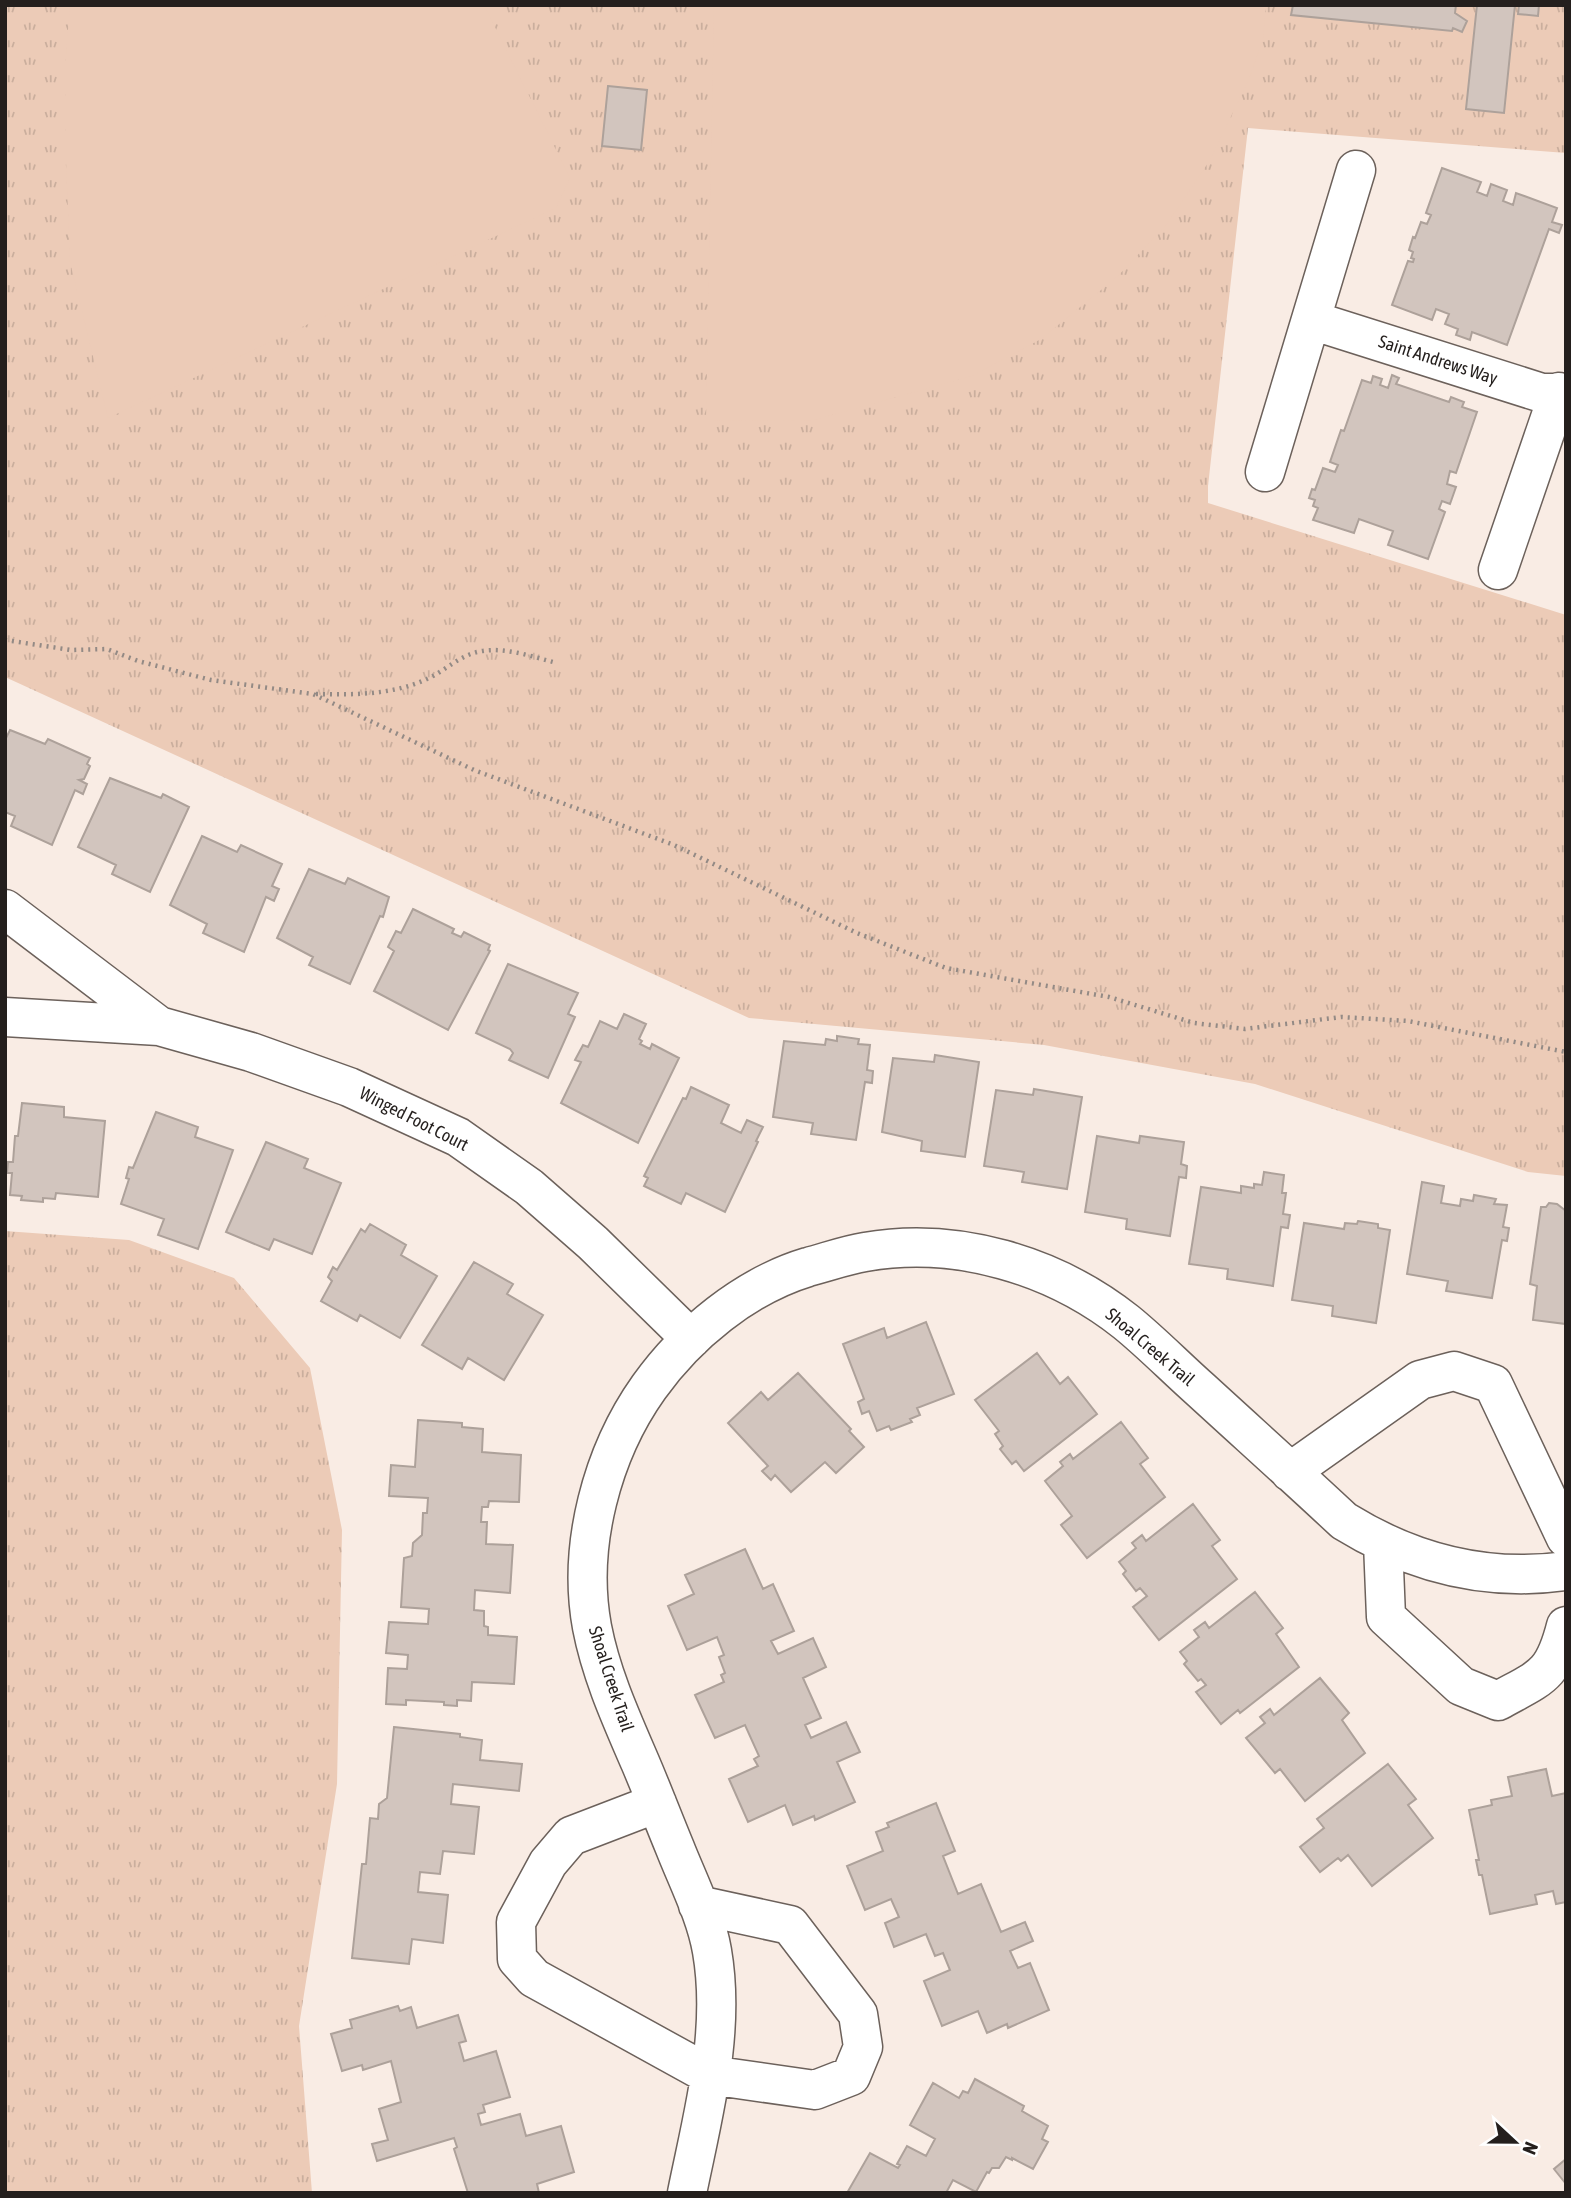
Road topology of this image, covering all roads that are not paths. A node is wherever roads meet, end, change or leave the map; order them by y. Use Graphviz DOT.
graph roads {
  1 [pos="1356,170"];
  2 [pos="1311,320"];
  3 [pos="1562,392"];
  4 [pos="1265,472"];
  5 [pos="1498,570"];
  6 [pos="5,909"];
  7 [pos="5,1017"];
  8 [pos="159,1026"];
  9 [pos="691,1339"];
  10 [pos="1290,1472"];
  11 [pos="1566,1538"];
  12 [pos="1383,1543"];
  13 [pos="1566,1572"];
  14 [pos="1566,1626"];
  15 [pos="657,1803"];
  16 [pos="698,1906"];
  17 [pos="710,2076"];
  18 [pos="687,2193"];
  1 -- 2 [label="street"];
  2 -- 3 [label="street, Saint Andrews Way"];
  2 -- 4 [label="street"];
  3 -- 5 [label="street"];
  6 -- 8 [label="street, Winged Foot Court"];
  7 -- 8 [label="street, Winged Foot Court"];
  8 -- 9 [label="street, Winged Foot Court"];
  9 -- 10 [label="street, Shoal Creek Trail"];
  9 -- 15 [label="street, Shoal Creek Trail"];
  10 -- 11 [label="street"];
  10 -- 12 [label="street, Shoal Creek Trail"];
  12 -- 13 [label="street, Shoal Creek Trail"];
  12 -- 14 [label="street"];
  15 -- 16 [label="street, Shoal Creek Trail"];
  15 -- 17 [label="street"];
  16 -- 17 [label="street, Shoal Creek Trail"];
  16 -- 17 [label="street"];
  17 -- 18 [label="street, Shoal Creek Trail"];
}
